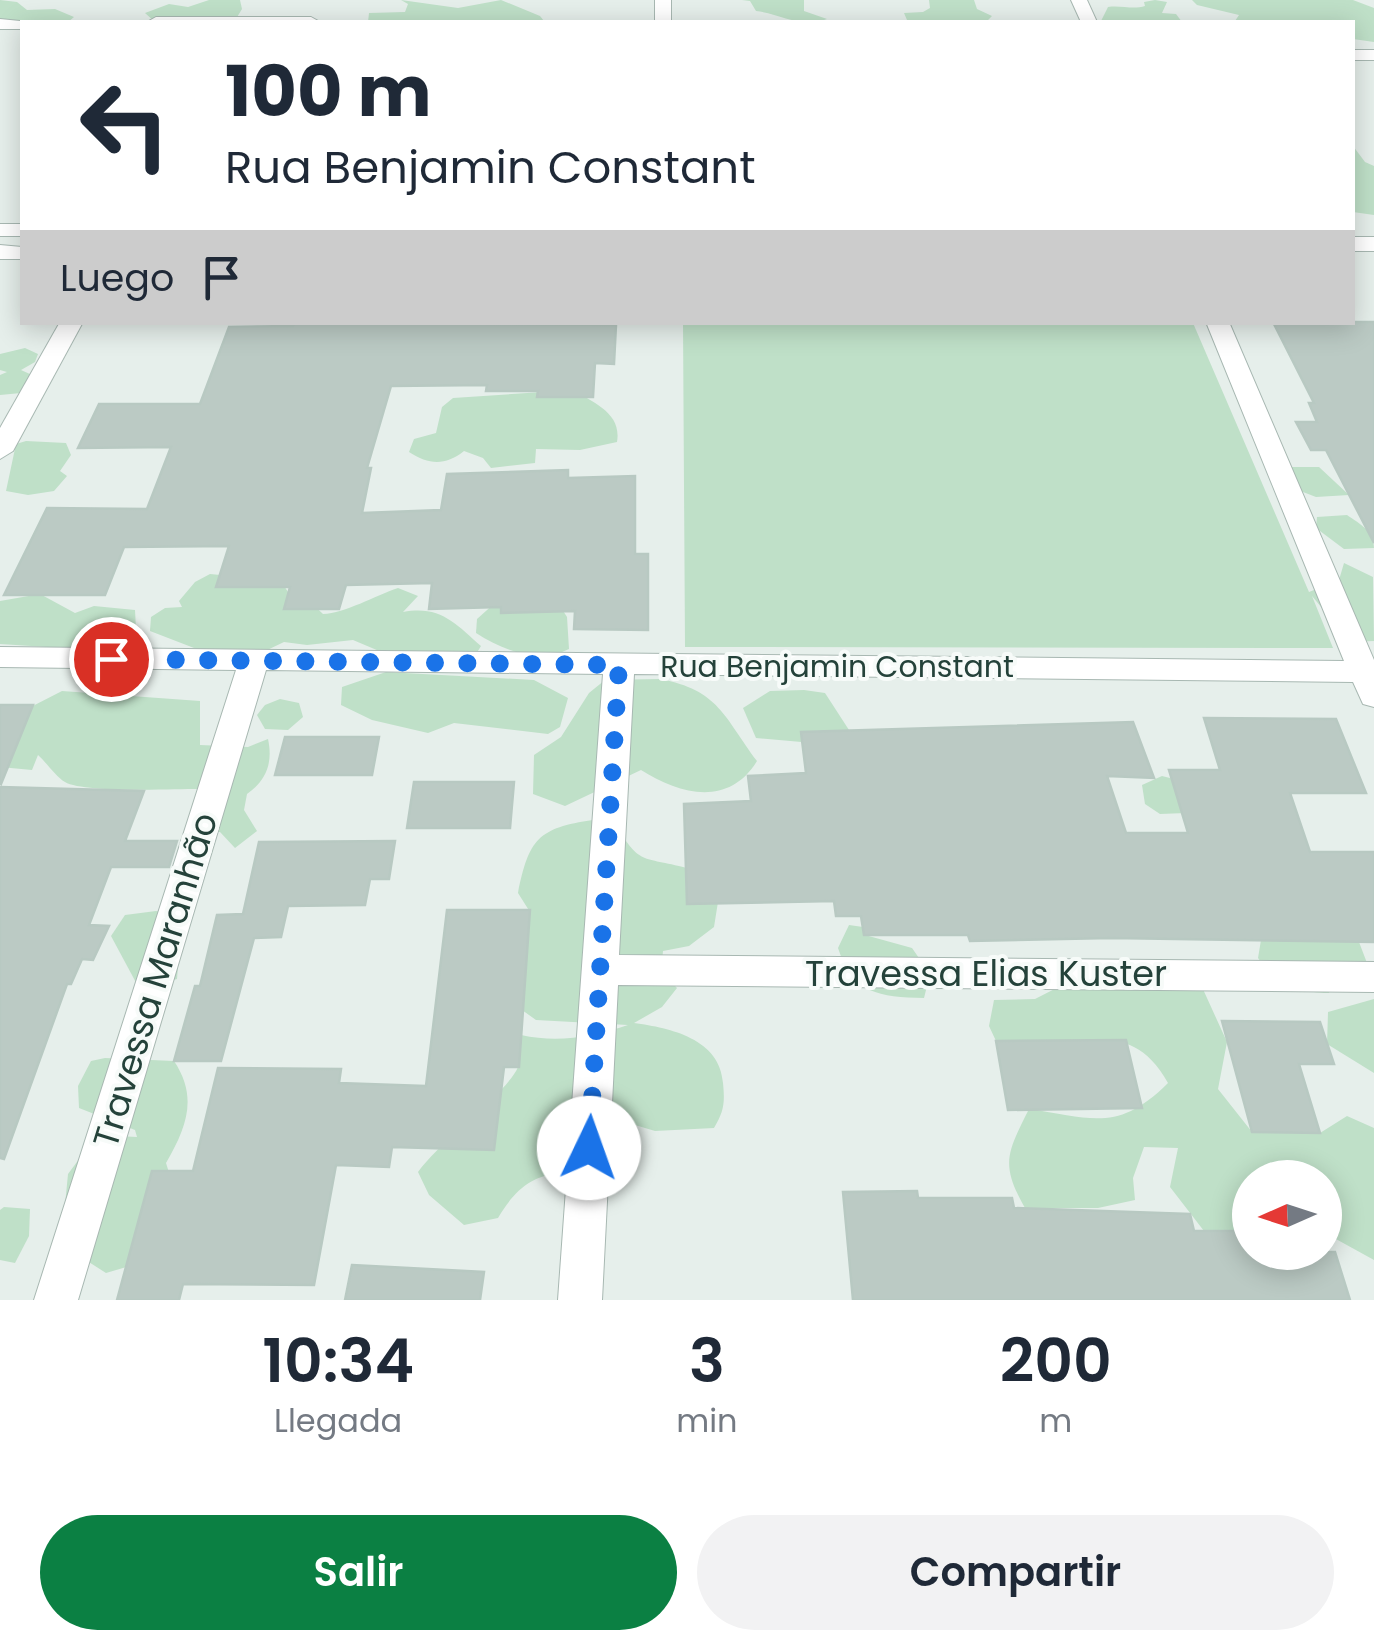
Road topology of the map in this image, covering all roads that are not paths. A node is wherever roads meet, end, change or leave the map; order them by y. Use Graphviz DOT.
graph roads {
  1 [pos="70,325"];
  2 [pos="1218,325"];
  3 [pos="0,450"];
  4 [pos="0,657"];
  5 [pos="254,660"];
  6 [pos="619,665"];
  7 [pos="1370,680"];
  8 [pos="598,970"];
  9 [pos="1374,977"];
  10 [pos="56,1300"];
  11 [pos="580,1300"];
  1 -- 3 [label="street"];
  2 -- 7 [label="street"];
  4 -- 5 [label="street, Rua Benjamin Constant"];
  5 -- 6 [label="street, Rua Benjamin Constant"];
  5 -- 10 [label="street, Travessa Maranhão"];
  6 -- 7 [label="street, Rua Benjamin Constant"];
  6 -- 8 [label="street"];
  8 -- 9 [label="street, Travessa Elias Kuster"];
  8 -- 11 [label="street"];
}
